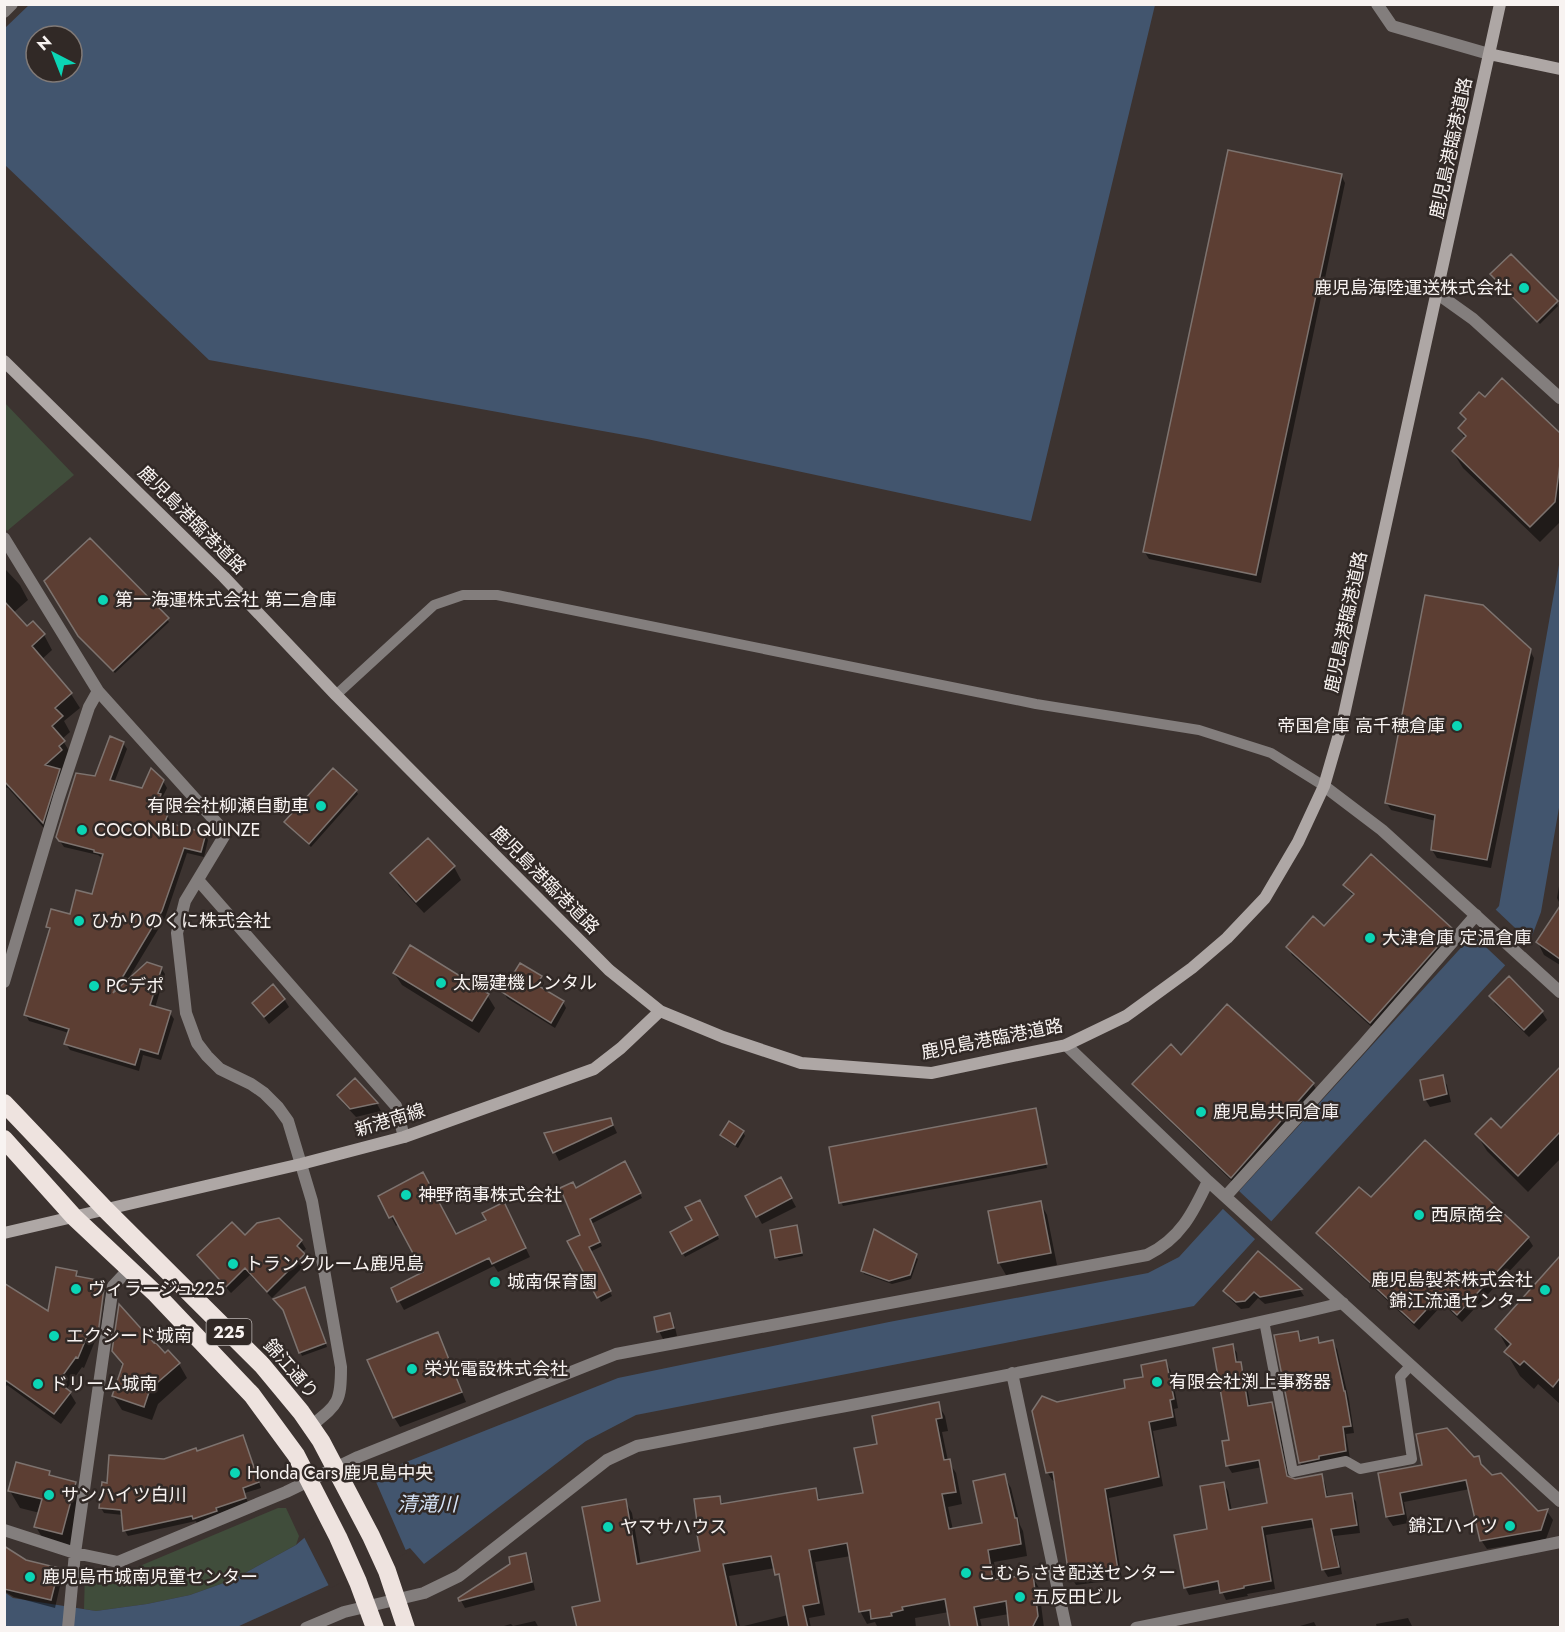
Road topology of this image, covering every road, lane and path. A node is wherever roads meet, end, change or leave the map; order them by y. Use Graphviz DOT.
graph roads {
  1 [pos="12,4"];
  2 [pos="1377,4"];
  3 [pos="1500,4"];
  4 [pos="4,12"];
  5 [pos="1489,54"];
  6 [pos="1560,69"];
  7 [pos="1438,294"];
  8 [pos="4,361"];
  9 [pos="1560,398"];
  10 [pos="4,538"];
  11 [pos="99,691"];
  12 [pos="336,695"];
  13 [pos="1324,786"];
  14 [pos="198,880"];
  15 [pos="1476,915"];
  16 [pos="4,982"];
  17 [pos="1560,992"];
  18 [pos="660,1011"];
  19 [pos="1065,1045"];
  20 [pos="4,1103"];
  21 [pos="404,1137"];
  22 [pos="4,1139"];
  23 [pos="302,1164"];
  24 [pos="1208,1181"];
  25 [pos="1226,1196"];
  26 [pos="106,1210"];
  27 [pos="74,1217"];
  28 [pos="4,1233"];
  29 [pos="129,1269"];
  30 [pos="1343,1303"];
  31 [pos="1264,1321"];
  32 [pos="1411,1365"];
  33 [pos="1012,1373"];
  34 [pos="311,1426"];
  35 [pos="338,1473"];
  36 [pos="311,1486"];
  37 [pos="1560,1501"];
  38 [pos="4,1530"];
  39 [pos="1560,1542"];
  40 [pos="75,1553"];
  41 [pos="396,1600"];
  42 [pos="368,1606"];
  43 [pos="68,1628"];
  44 [pos="306,1628"];
  45 [pos="375,1628"];
  46 [pos="406,1628"];
  47 [pos="1066,1628"];
  48 [pos="1136,1628"];
  1 -- 4 [label="street"];
  2 -- 5 [label="street"];
  3 -- 5 [label="street, 鹿児島港臨港道路"];
  5 -- 6 [label="street"];
  5 -- 7 [label="street, 鹿児島港臨港道路"];
  7 -- 9 [label="street"];
  7 -- 13 [label="street, 鹿児島港臨港道路"];
  8 -- 12 [label="street, 鹿児島港臨港道路"];
  10 -- 11 [label="street"];
  11 -- 14 [label="street"];
  11 -- 16 [label="street"];
  12 -- 13 [label="lane"];
  12 -- 18 [label="street, 鹿児島港臨港道路"];
  13 -- 15 [label="street"];
  13 -- 19 [label="street, 鹿児島港臨港道路"];
  14 -- 21 [label="street"];
  14 -- 23 [label="street"];
  15 -- 17 [label="street"];
  15 -- 25 [label="street"];
  18 -- 19 [label="street, 鹿児島港臨港道路"];
  18 -- 21 [label="street, 新港南線"];
  19 -- 24 [label="street"];
  20 -- 26 [label="highway, 錦江通り / 225"];
  21 -- 23 [label="street, 新港南線"];
  22 -- 27 [label="highway, 225"];
  23 -- 26 [label="street, 新港南線"];
  23 -- 34 [label="street"];
  24 -- 25 [label="street"];
  24 -- 35 [label="street"];
  25 -- 30 [label="street"];
  26 -- 27 [label="street, 新港南線"];
  26 -- 34 [label="highway, 錦江通り / 225"];
  27 -- 28 [label="street, 新港南線"];
  27 -- 29 [label="highway, 225"];
  29 -- 36 [label="highway, 225"];
  29 -- 40 [label="street"];
  30 -- 31 [label="street"];
  30 -- 32 [label="street"];
  31 -- 32 [label="lane"];
  31 -- 33 [label="street"];
  32 -- 37 [label="street"];
  33 -- 41 [label="street"];
  33 -- 47 [label="street"];
  34 -- 35 [label="highway, 錦江通り / 225"];
  35 -- 36 [label="street"];
  35 -- 41 [label="highway, 錦江通り / 225"];
  36 -- 40 [label="street"];
  36 -- 42 [label="highway, 225"];
  38 -- 40 [label="street"];
  39 -- 48 [label="street"];
  40 -- 43 [label="street"];
  41 -- 42 [label="street"];
  41 -- 46 [label="highway, 錦江通り / 225"];
  42 -- 44 [label="street"];
  42 -- 45 [label="highway, 225"];
}
